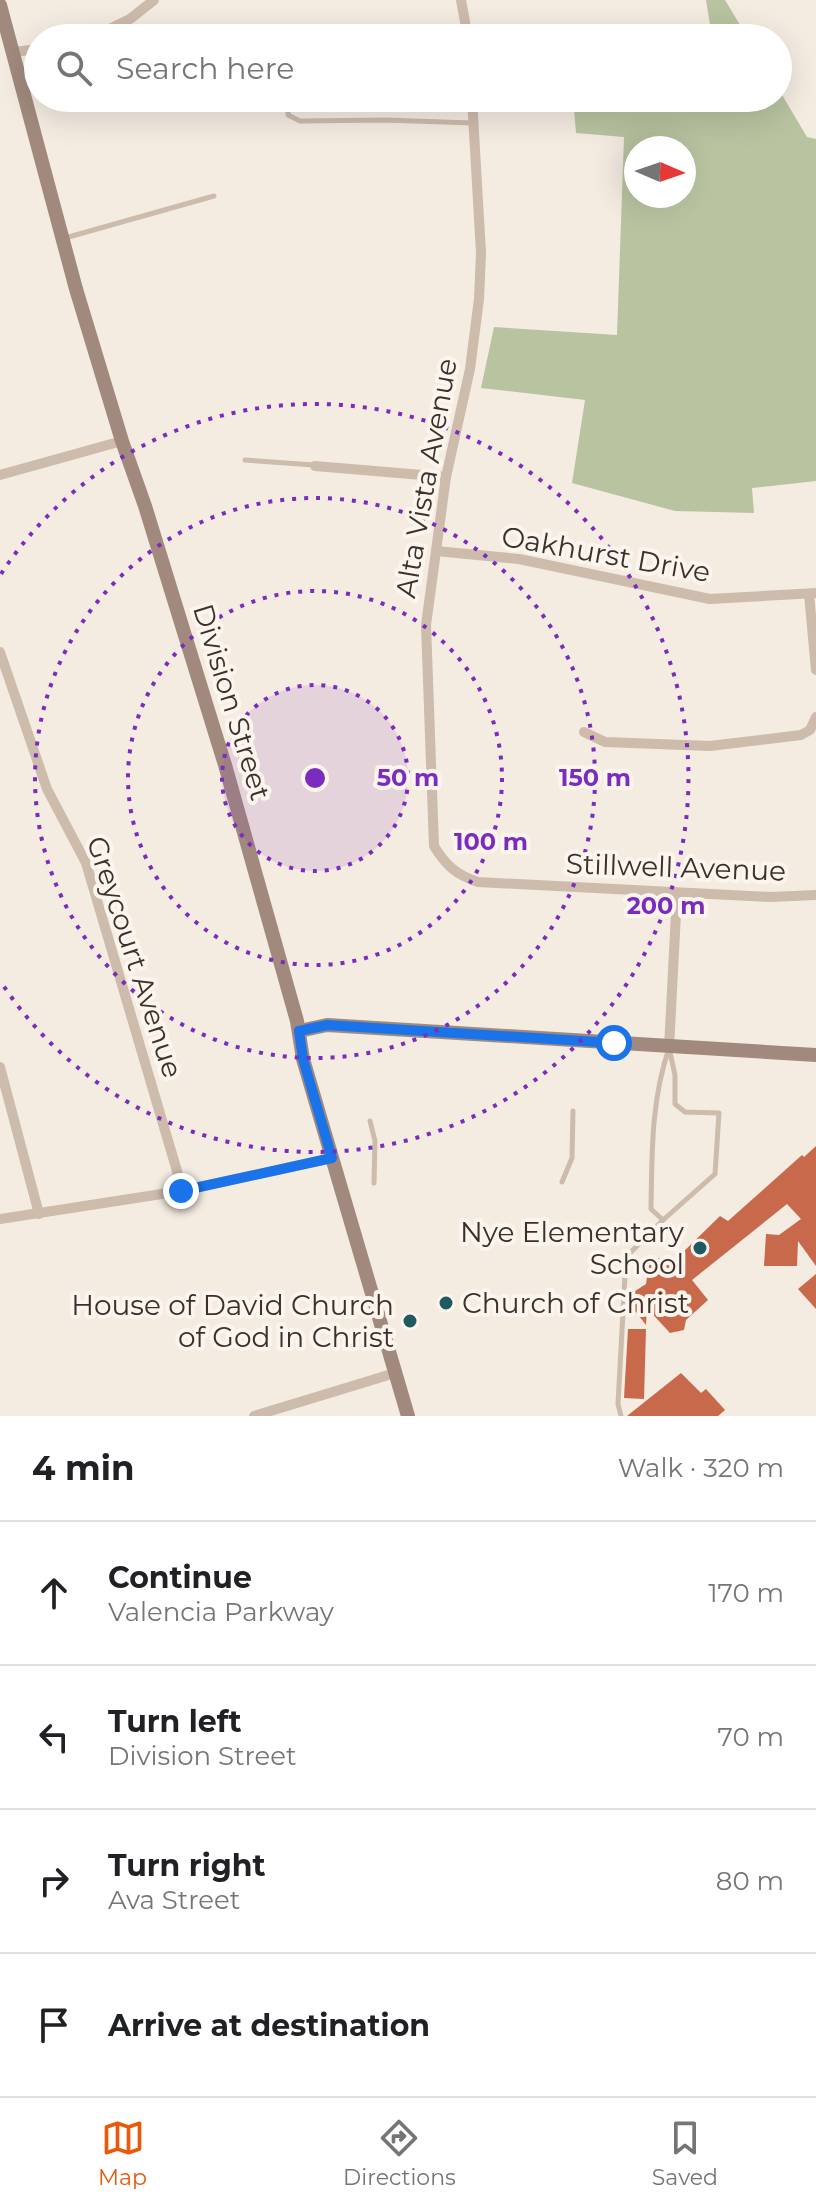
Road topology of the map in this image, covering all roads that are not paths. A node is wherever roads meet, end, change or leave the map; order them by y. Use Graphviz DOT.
graph roads {
  1 [pos="154,0"];
  2 [pos="461,0"];
  3 [pos="0,5"];
  4 [pos="120,24"];
  5 [pos="465,24"];
  6 [pos="24,51"];
  7 [pos="14,52"];
  8 [pos="24,90"];
  9 [pos="30,112"];
  10 [pos="288,112"];
  11 [pos="473,112"];
  12 [pos="473,123"];
  13 [pos="214,196"];
  14 [pos="63,239"];
  15 [pos="122,441"];
  16 [pos="245,460"];
  17 [pos="315,466"];
  18 [pos="0,475"];
  19 [pos="446,477"];
  20 [pos="436,551"];
  21 [pos="812,594"];
  22 [pos="0,652"];
  23 [pos="816,670"];
  24 [pos="816,717"];
  25 [pos="584,732"];
  26 [pos="444,864"];
  27 [pos="677,894"];
  28 [pos="816,895"];
  29 [pos="299,1031"];
  30 [pos="669,1048"];
  31 [pos="816,1055"];
  32 [pos="0,1067"];
  33 [pos="573,1111"];
  34 [pos="370,1121"];
  35 [pos="332,1158"];
  36 [pos="562,1182"];
  37 [pos="374,1183"];
  38 [pos="181,1191"];
  39 [pos="39,1214"];
  40 [pos="0,1219"];
  41 [pos="663,1220"];
  42 [pos="395,1373"];
  43 [pos="273,1413"];
  44 [pos="254,1416"];
  45 [pos="408,1416"];
  46 [pos="621,1416"];
  1 -- 4 [label="street"];
  2 -- 5 [label="street"];
  3 -- 7 [label="main road, Division Street"];
  6 -- 7 [label="street"];
  7 -- 8 [label="main road, Division Street"];
  9 -- 14 [label="main road, Division Street"];
  10 -- 12 [label="lane"];
  11 -- 12 [label="street, Alta Vista Avenue"];
  12 -- 19 [label="street, Alta Vista Avenue"];
  13 -- 14 [label="lane"];
  14 -- 15 [label="main road, Division Street"];
  15 -- 18 [label="street"];
  15 -- 29 [label="main road, Division Street"];
  16 -- 17 [label="lane"];
  17 -- 19 [label="street"];
  19 -- 20 [label="street, Alta Vista Avenue"];
  20 -- 21 [label="street, Oakhurst Drive"];
  20 -- 26 [label="street, Alta Vista Avenue"];
  21 -- 23 [label="street"];
  22 -- 38 [label="street, Greycourt Avenue"];
  24 -- 25 [label="street"];
  26 -- 27 [label="street, Stillwell Avenue"];
  27 -- 28 [label="street, Stillwell Avenue"];
  27 -- 30 [label="street"];
  29 -- 30 [label="main road"];
  29 -- 35 [label="main road, Division Street"];
  30 -- 31 [label="main road"];
  30 -- 41 [label="lane"];
  30 -- 41 [label="lane"];
  32 -- 39 [label="street"];
  33 -- 36 [label="lane"];
  34 -- 37 [label="lane"];
  35 -- 38 [label="street"];
  35 -- 42 [label="main road, Division Street"];
  38 -- 39 [label="street"];
  39 -- 40 [label="street"];
  41 -- 46 [label="lane"];
  42 -- 43 [label="street"];
  42 -- 45 [label="main road, Division Street"];
  43 -- 44 [label="street"];
}
